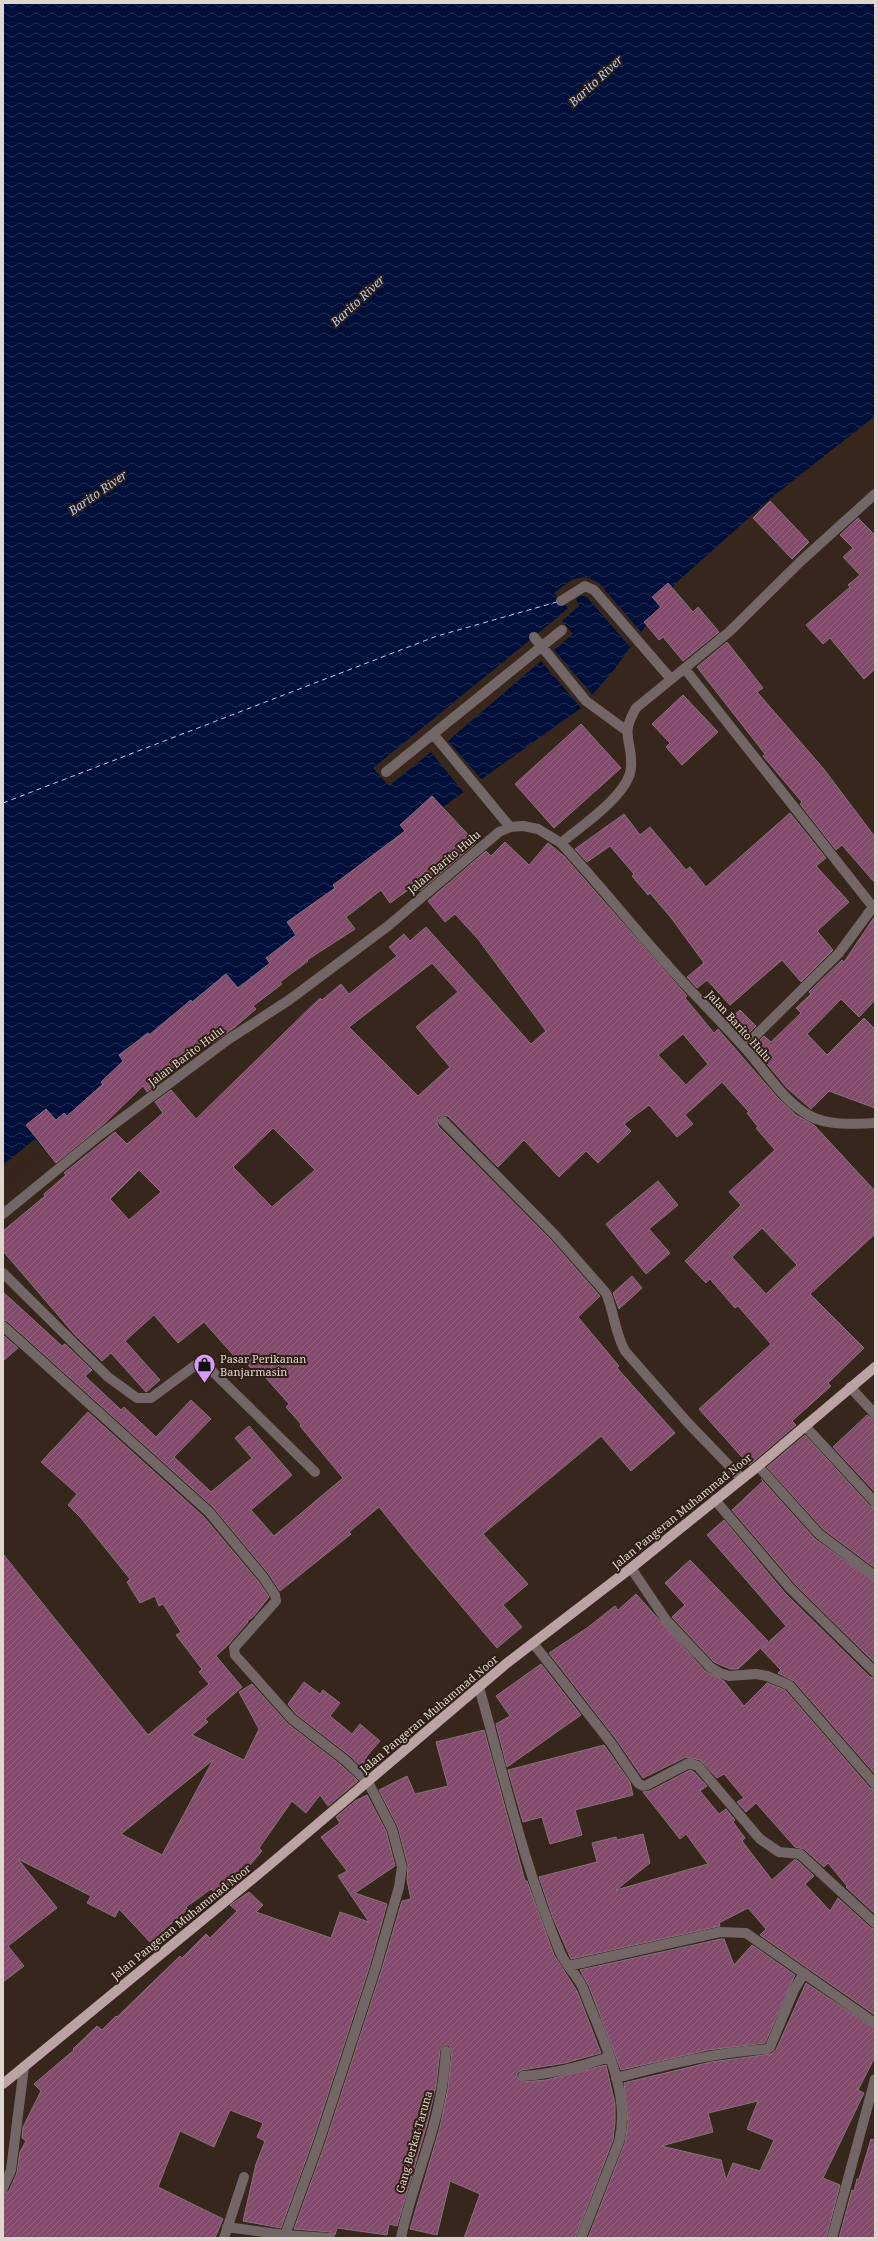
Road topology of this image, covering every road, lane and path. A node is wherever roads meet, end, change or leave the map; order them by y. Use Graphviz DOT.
graph roads {
  1 [pos="875,494"];
  2 [pos="561,601"];
  3 [pos="562,630"];
  4 [pos="534,637"];
  5 [pos="542,647"];
  6 [pos="685,669"];
  7 [pos="671,679"];
  8 [pos="626,731"];
  9 [pos="434,735"];
  10 [pos="386,772"];
  11 [pos="510,827"];
  12 [pos="562,843"];
  13 [pos="744,1047"];
  14 [pos="444,1121"];
  15 [pos="875,1123"];
  16 [pos="3,1214"];
  17 [pos="3,1273"];
  18 [pos="3,1326"];
  19 [pos="875,1367"];
  20 [pos="850,1387"];
  21 [pos="875,1414"];
  22 [pos="805,1426"];
  23 [pos="758,1466"];
  24 [pos="315,1472"];
  25 [pos="742,1479"];
  26 [pos="715,1500"];
  27 [pos="875,1502"];
  28 [pos="631,1568"];
  29 [pos="875,1576"];
  30 [pos="532,1643"];
  31 [pos="875,1672"];
  32 [pos="479,1687"];
  33 [pos="368,1782"];
  34 [pos="875,1784"];
  35 [pos="875,1923"];
  36 [pos="568,1966"];
  37 [pos="804,1973"];
  38 [pos="875,2023"];
  39 [pos="446,2051"];
  40 [pos="609,2057"];
  41 [pos="24,2067"];
  42 [pos="523,2076"];
  43 [pos="616,2078"];
  44 [pos="875,2079"];
  45 [pos="3,2084"];
  46 [pos="244,2177"];
  47 [pos="3,2188"];
  48 [pos="228,2227"];
  49 [pos="285,2235"];
  50 [pos="224,2238"];
  51 [pos="330,2238"];
  52 [pos="401,2238"];
  53 [pos="581,2238"];
  54 [pos="832,2238"];
  1 -- 6 [label="street"];
  2 -- 7 [label="street"];
  3 -- 5 [label="street"];
  4 -- 5 [label="street"];
  5 -- 8 [label="street"];
  5 -- 9 [label="street"];
  6 -- 7 [label="street"];
  6 -- 13 [label="street"];
  7 -- 8 [label="street"];
  8 -- 12 [label="street"];
  9 -- 10 [label="street"];
  9 -- 11 [label="street"];
  11 -- 12 [label="street, Jalan Barito Hulu"];
  11 -- 16 [label="street, Jalan Barito Hulu"];
  12 -- 13 [label="street, Jalan Barito Hulu"];
  13 -- 15 [label="street, Jalan Barito Hulu"];
  14 -- 25 [label="street"];
  17 -- 24 [label="street"];
  18 -- 33 [label="street"];
  19 -- 20 [label="main road, Jalan Pangeran Muhammad Noor"];
  20 -- 21 [label="street"];
  20 -- 22 [label="main road, Jalan Pangeran Muhammad Noor"];
  22 -- 23 [label="main road, Jalan Pangeran Muhammad Noor"];
  22 -- 27 [label="street"];
  23 -- 25 [label="main road, Jalan Pangeran Muhammad Noor"];
  23 -- 29 [label="street"];
  25 -- 26 [label="main road, Jalan Pangeran Muhammad Noor"];
  26 -- 28 [label="main road, Jalan Pangeran Muhammad Noor"];
  26 -- 31 [label="street"];
  28 -- 30 [label="main road, Jalan Pangeran Muhammad Noor"];
  28 -- 34 [label="street"];
  30 -- 32 [label="main road, Jalan Pangeran Muhammad Noor"];
  30 -- 35 [label="street"];
  32 -- 33 [label="main road, Jalan Pangeran Muhammad Noor"];
  32 -- 36 [label="street"];
  33 -- 41 [label="main road, Jalan Pangeran Muhammad Noor"];
  33 -- 49 [label="street"];
  36 -- 37 [label="street"];
  36 -- 40 [label="street"];
  37 -- 38 [label="street"];
  37 -- 43 [label="street"];
  39 -- 52 [label="street, Gang Berkat Taruna"];
  40 -- 42 [label="street"];
  40 -- 43 [label="street"];
  41 -- 45 [label="main road, Jalan Pangeran Muhammad Noor"];
  41 -- 47 [label="street"];
  43 -- 53 [label="street"];
  44 -- 54 [label="street"];
  46 -- 48 [label="street"];
  48 -- 49 [label="street"];
  48 -- 50 [label="street"];
  49 -- 51 [label="street"];
}
